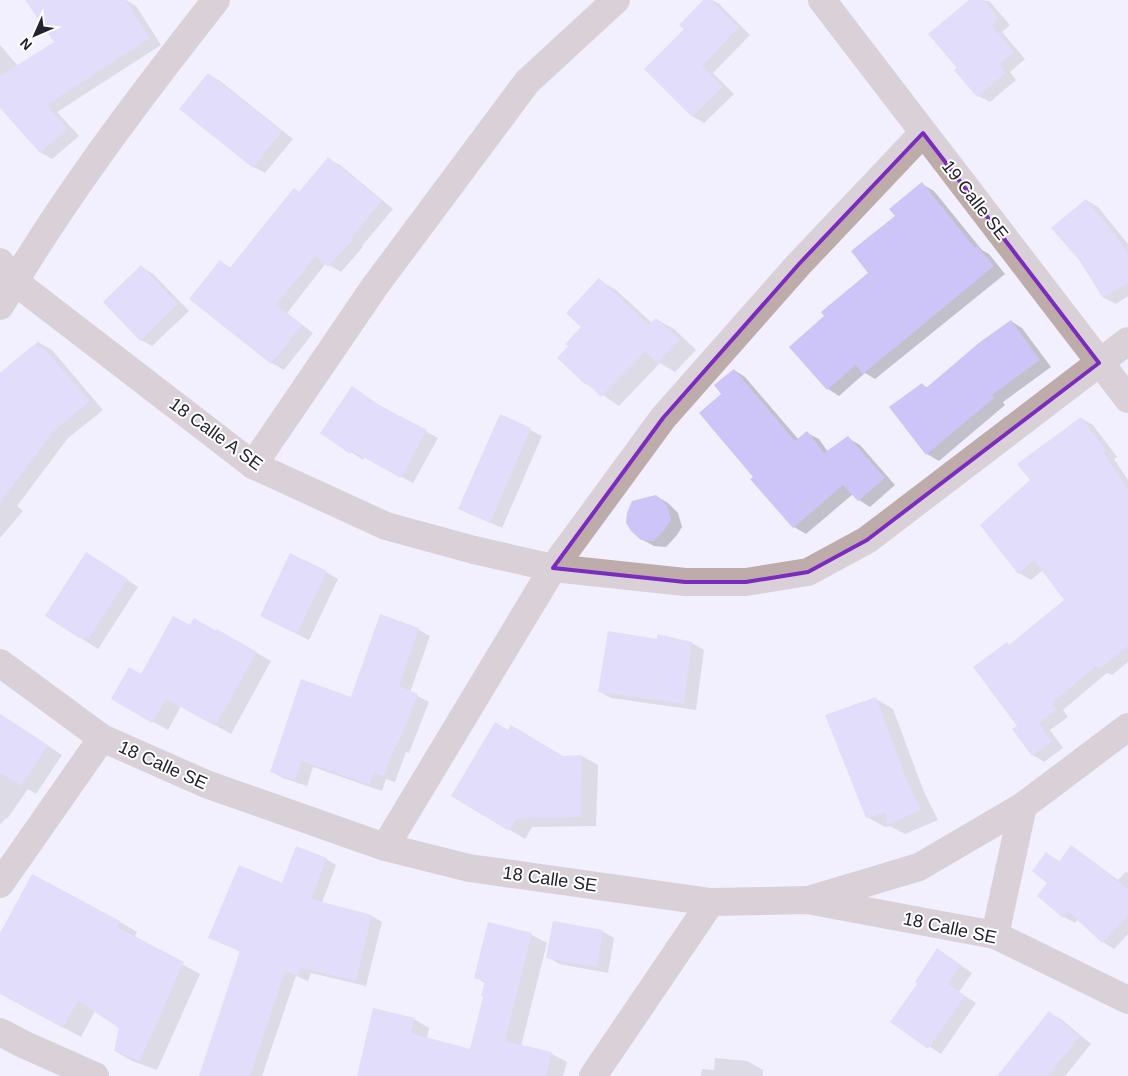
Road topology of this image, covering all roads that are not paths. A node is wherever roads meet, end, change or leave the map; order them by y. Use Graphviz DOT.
graph roads {
  1 [pos="616,0"];
  2 [pos="822,0"];
  3 [pos="206,5"];
  4 [pos="923,133"];
  5 [pos="7,271"];
  6 [pos="0,306"];
  7 [pos="1128,341"];
  8 [pos="1099,363"];
  9 [pos="1128,400"];
  10 [pos="254,465"];
  11 [pos="553,568"];
  12 [pos="0,663"];
  13 [pos="1128,727"];
  14 [pos="102,738"];
  15 [pos="1023,806"];
  16 [pos="386,847"];
  17 [pos="0,884"];
  18 [pos="807,900"];
  19 [pos="711,902"];
  20 [pos="995,935"];
  21 [pos="1128,1000"];
  22 [pos="0,1032"];
  23 [pos="95,1076"];
  24 [pos="593,1076"];
  1 -- 10 [label="street"];
  2 -- 4 [label="street, 19 Calle SE"];
  3 -- 5 [label="street"];
  4 -- 8 [label="street, 19 Calle SE"];
  4 -- 11 [label="street"];
  5 -- 6 [label="street"];
  5 -- 10 [label="street, 18 Calle A SE"];
  7 -- 8 [label="street, 18 Calle A SE"];
  8 -- 9 [label="street, 19 Calle SE"];
  8 -- 11 [label="street, 18 Calle A SE"];
  10 -- 11 [label="street, 18 Calle A SE"];
  11 -- 16 [label="street"];
  12 -- 14 [label="street, 18 Calle SE"];
  13 -- 15 [label="street"];
  14 -- 16 [label="street, 18 Calle SE"];
  14 -- 17 [label="street"];
  15 -- 18 [label="street"];
  15 -- 20 [label="street"];
  16 -- 19 [label="street, 18 Calle SE"];
  18 -- 19 [label="street, 18 Calle SE"];
  18 -- 20 [label="street, 18 Calle SE"];
  19 -- 24 [label="street"];
  20 -- 21 [label="street, 18 Calle SE"];
  22 -- 23 [label="street"];
}
